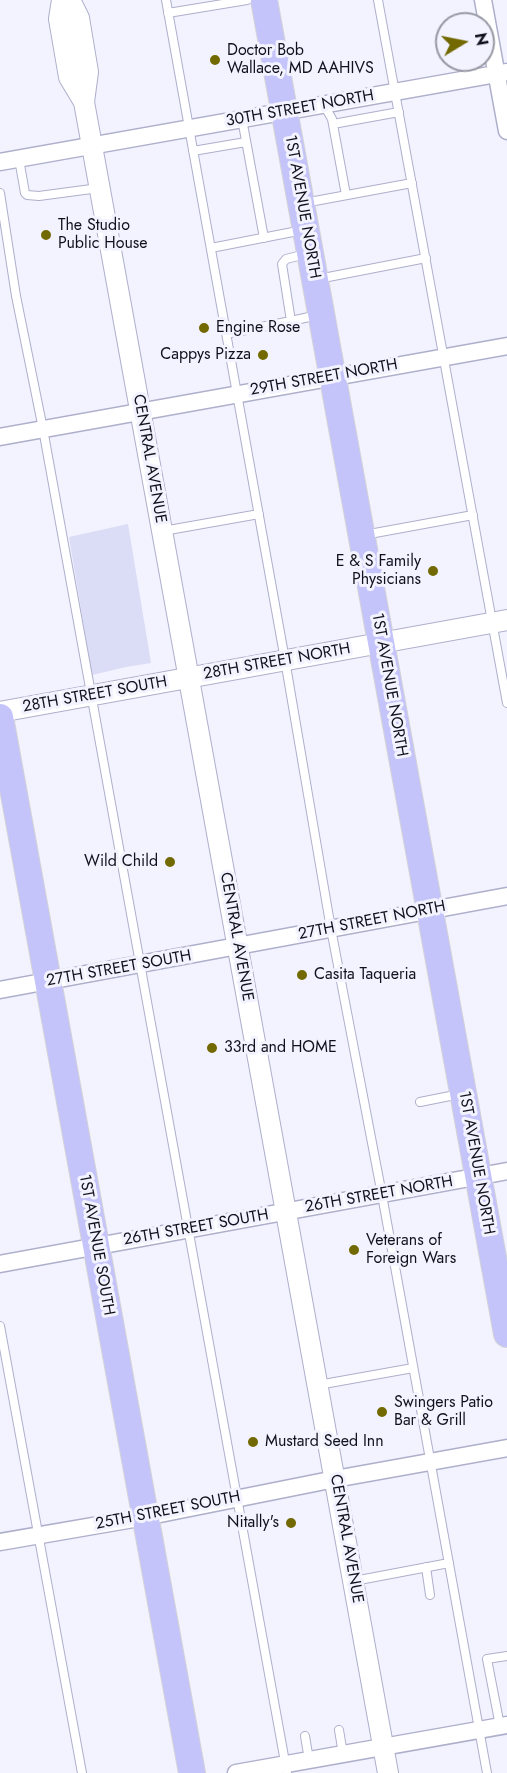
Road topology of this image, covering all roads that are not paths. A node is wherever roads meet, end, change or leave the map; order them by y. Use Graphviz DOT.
graph roads {
  1 [pos="62,0"];
  2 [pos="70,0"];
  3 [pos="166,0"];
  4 [pos="247,0"];
  5 [pos="264,0"];
  6 [pos="378,0"];
  7 [pos="483,0"];
  8 [pos="168,14"];
  9 [pos="502,73"];
  10 [pos="395,92"];
  11 [pos="84,102"];
  12 [pos="324,105"];
  13 [pos="284,111"];
  14 [pos="399,112"];
  15 [pos="242,119"];
  16 [pos="333,124"];
  17 [pos="189,128"];
  18 [pos="507,131"];
  19 [pos="246,142"];
  20 [pos="93,147"];
  21 [pos="193,152"];
  22 [pos="19,159"];
  23 [pos="0,162"];
  24 [pos="412,183"];
  25 [pos="100,188"];
  26 [pos="0,193"];
  27 [pos="346,195"];
  28 [pos="301,203"];
  29 [pos="264,238"];
  30 [pos="308,241"];
  31 [pos="211,248"];
  32 [pos="426,258"];
  33 [pos="315,280"];
  34 [pos="321,314"];
  35 [pos="291,321"];
  36 [pos="226,334"];
  37 [pos="507,346"];
  38 [pos="445,357"];
  39 [pos="333,377"];
  40 [pos="237,394"];
  41 [pos="141,411"];
  42 [pos="43,429"];
  43 [pos="0,437"];
  44 [pos="259,514"];
  45 [pos="473,516"];
  46 [pos="162,531"];
  47 [pos="362,536"];
  48 [pos="500,622"];
  49 [pos="381,643"];
  50 [pos="285,660"];
  51 [pos="189,678"];
  52 [pos="91,695"];
  53 [pos="507,703"];
  54 [pos="0,712"];
  55 [pos="0,717"];
  56 [pos="507,896"];
  57 [pos="430,910"];
  58 [pos="331,929"];
  59 [pos="238,947"];
  60 [pos="141,965"];
  61 [pos="48,982"];
  62 [pos="0,990"];
  63 [pos="463,1093"];
  64 [pos="420,1102"];
  65 [pos="507,1171"];
  66 [pos="478,1177"];
  67 [pos="382,1195"];
  68 [pos="286,1212"];
  69 [pos="189,1230"];
  70 [pos="96,1246"];
  71 [pos="0,1263"];
  72 [pos="0,1326"];
  73 [pos="507,1334"];
  74 [pos="413,1368"];
  75 [pos="318,1385"];
  76 [pos="507,1448"];
  77 [pos="430,1462"];
  78 [pos="335,1479"];
  79 [pos="237,1498"];
  80 [pos="146,1517"];
  81 [pos="38,1535"];
  82 [pos="0,1542"];
  83 [pos="448,1563"];
  84 [pos="426,1567"];
  85 [pos="354,1581"];
  86 [pos="430,1594"];
  87 [pos="507,1656"];
  88 [pos="504,1725"];
  89 [pos="339,1730"];
  90 [pos="479,1730"];
  91 [pos="305,1736"];
  92 [pos="384,1747"];
  93 [pos="343,1754"];
  94 [pos="309,1760"];
  95 [pos="286,1769"];
  96 [pos="82,1773"];
  97 [pos="192,1773"];
  98 [pos="236,1773"];
  99 [pos="388,1773"];
  100 [pos="487,1773"];
  1 -- 11 [label="street, CENTRAL AVENUE"];
  2 -- 11 [label="street, CENTRAL AVENUE"];
  3 -- 8 [label="lane"];
  4 -- 8 [label="lane"];
  5 -- 13 [label="main road, 1ST AVENUE NORTH"];
  6 -- 10 [label="lane"];
  7 -- 9 [label="street"];
  8 -- 17 [label="lane"];
  9 -- 10 [label="street, 30TH STREET NORTH"];
  9 -- 18 [label="street"];
  10 -- 12 [label="street, 30TH STREET NORTH"];
  10 -- 14 [label="lane"];
  11 -- 20 [label="street, CENTRAL AVENUE"];
  12 -- 13 [label="street, 30TH STREET NORTH"];
  12 -- 16 [label="lane"];
  13 -- 15 [label="street, 30TH STREET NORTH"];
  13 -- 28 [label="main road, 1ST AVENUE NORTH"];
  14 -- 16 [label="lane"];
  14 -- 24 [label="lane"];
  15 -- 17 [label="street, 30TH STREET NORTH"];
  15 -- 19 [label="lane"];
  16 -- 27 [label="lane"];
  17 -- 20 [label="street, 30TH STREET NORTH"];
  17 -- 21 [label="lane"];
  19 -- 21 [label="lane"];
  19 -- 29 [label="lane"];
  20 -- 22 [label="street, 30TH STREET NORTH"];
  20 -- 25 [label="street, CENTRAL AVENUE"];
  21 -- 31 [label="lane"];
  22 -- 23 [label="street, 30TH STREET NORTH"];
  22 -- 25 [label="lane"];
  24 -- 27 [label="lane"];
  24 -- 32 [label="lane"];
  25 -- 41 [label="street, CENTRAL AVENUE"];
  26 -- 42 [label="lane"];
  27 -- 28 [label="lane"];
  28 -- 30 [label="main road, 1ST AVENUE NORTH"];
  29 -- 30 [label="lane"];
  29 -- 31 [label="lane"];
  30 -- 33 [label="main road, 1ST AVENUE NORTH"];
  30 -- 35 [label="lane"];
  31 -- 36 [label="lane"];
  32 -- 33 [label="lane"];
  32 -- 38 [label="lane"];
  33 -- 34 [label="main road, 1ST AVENUE NORTH"];
  34 -- 35 [label="lane"];
  34 -- 39 [label="main road, 1ST AVENUE NORTH"];
  35 -- 36 [label="lane"];
  36 -- 40 [label="lane"];
  37 -- 38 [label="street, 29TH STREET NORTH"];
  38 -- 39 [label="street, 29TH STREET NORTH"];
  38 -- 45 [label="lane"];
  39 -- 40 [label="street, 29TH STREET NORTH"];
  39 -- 47 [label="main road, 1ST AVENUE NORTH"];
  40 -- 41 [label="street, 29TH STREET NORTH"];
  40 -- 44 [label="lane"];
  41 -- 42 [label="street, 29TH STREET NORTH"];
  41 -- 46 [label="street, CENTRAL AVENUE"];
  42 -- 43 [label="street, 29TH STREET NORTH"];
  42 -- 52 [label="lane"];
  44 -- 46 [label="lane"];
  44 -- 50 [label="lane"];
  45 -- 47 [label="lane"];
  45 -- 48 [label="lane"];
  46 -- 51 [label="street, CENTRAL AVENUE"];
  47 -- 49 [label="main road, 1ST AVENUE NORTH"];
  48 -- 49 [label="street, 28TH STREET NORTH"];
  48 -- 53 [label="lane"];
  49 -- 50 [label="street, 28TH STREET NORTH"];
  49 -- 57 [label="main road, 1ST AVENUE NORTH"];
  50 -- 51 [label="street, 28TH STREET NORTH"];
  50 -- 58 [label="lane"];
  51 -- 52 [label="street, 28TH STREET SOUTH"];
  51 -- 59 [label="street, CENTRAL AVENUE"];
  52 -- 54 [label="street, 28TH STREET SOUTH"];
  52 -- 60 [label="lane"];
  55 -- 61 [label="main road, 1ST AVENUE SOUTH"];
  56 -- 57 [label="street, 27TH STREET NORTH"];
  57 -- 58 [label="street, 27TH STREET NORTH"];
  57 -- 63 [label="main road, 1ST AVENUE NORTH"];
  58 -- 59 [label="street, 27TH STREET NORTH"];
  58 -- 67 [label="lane"];
  59 -- 60 [label="street, 27TH STREET SOUTH"];
  59 -- 68 [label="street, CENTRAL AVENUE"];
  60 -- 61 [label="street, 27TH STREET SOUTH"];
  60 -- 69 [label="lane"];
  61 -- 62 [label="street, 27TH STREET SOUTH"];
  61 -- 70 [label="main road, 1ST AVENUE SOUTH"];
  63 -- 64 [label="lane"];
  63 -- 66 [label="main road, 1ST AVENUE NORTH"];
  65 -- 66 [label="street, 26TH STREET NORTH"];
  66 -- 67 [label="street, 26TH STREET NORTH"];
  66 -- 73 [label="main road, 1ST AVENUE NORTH"];
  67 -- 68 [label="street, 26TH STREET NORTH"];
  67 -- 74 [label="lane"];
  68 -- 69 [label="street, 26TH STREET SOUTH"];
  68 -- 75 [label="street, CENTRAL AVENUE"];
  69 -- 70 [label="street, 26TH STREET SOUTH"];
  69 -- 79 [label="lane"];
  70 -- 71 [label="street, 26TH STREET SOUTH"];
  70 -- 80 [label="main road, 1ST AVENUE SOUTH"];
  72 -- 81 [label="lane"];
  74 -- 75 [label="lane"];
  74 -- 77 [label="lane"];
  75 -- 78 [label="street, CENTRAL AVENUE"];
  76 -- 77 [label="street, 25TH STREET SOUTH"];
  77 -- 78 [label="street, 25TH STREET SOUTH"];
  77 -- 83 [label="lane"];
  78 -- 79 [label="street, 25TH STREET SOUTH"];
  78 -- 85 [label="street, CENTRAL AVENUE"];
  79 -- 80 [label="street, 25TH STREET SOUTH"];
  79 -- 95 [label="lane"];
  80 -- 81 [label="street, 25TH STREET SOUTH"];
  80 -- 97 [label="main road, 1ST AVENUE SOUTH"];
  81 -- 82 [label="street, 25TH STREET SOUTH"];
  81 -- 96 [label="lane"];
  83 -- 84 [label="lane"];
  83 -- 90 [label="lane"];
  84 -- 85 [label="lane"];
  84 -- 86 [label="lane"];
  85 -- 92 [label="street, CENTRAL AVENUE"];
  87 -- 88 [label="lane"];
  88 -- 90 [label="street"];
  89 -- 93 [label="lane"];
  90 -- 92 [label="street"];
  90 -- 100 [label="lane"];
  91 -- 94 [label="lane"];
  92 -- 93 [label="street"];
  92 -- 99 [label="street, CENTRAL AVENUE"];
  93 -- 94 [label="street"];
  94 -- 95 [label="street"];
  95 -- 98 [label="street"];
}
